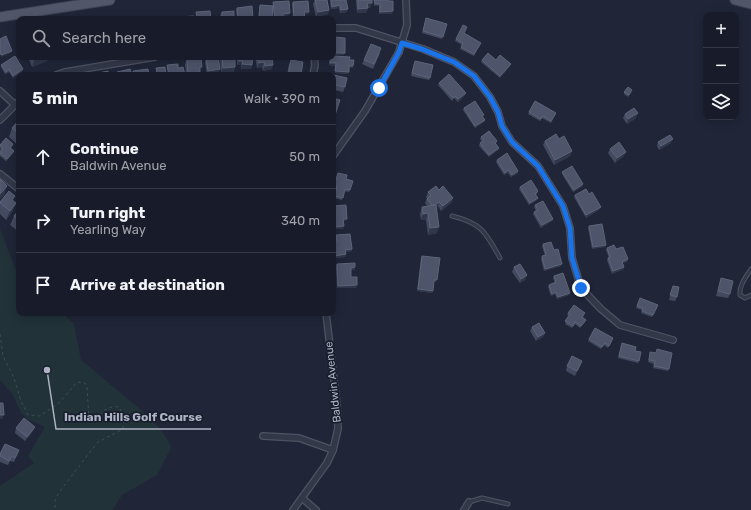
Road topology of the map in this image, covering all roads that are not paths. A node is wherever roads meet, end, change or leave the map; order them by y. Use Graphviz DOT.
graph roads {
  1 [pos="80,0"];
  2 [pos="110,0"];
  3 [pos="406,0"];
  4 [pos="735,0"];
  5 [pos="751,4"];
  6 [pos="72,6"];
  7 [pos="0,17"];
  8 [pos="336,28"];
  9 [pos="402,43"];
  10 [pos="138,60"];
  11 [pos="314,60"];
  12 [pos="72,72"];
  13 [pos="314,72"];
  14 [pos="0,91"];
  15 [pos="16,102"];
  16 [pos="16,104"];
  17 [pos="0,120"];
  18 [pos="336,152"];
  19 [pos="0,174"];
  20 [pos="16,187"];
  21 [pos="452,216"];
  22 [pos="500,258"];
  23 [pos="751,269"];
  24 [pos="751,295"];
  25 [pos="326,316"];
  26 [pos="673,340"];
  27 [pos="263,436"];
  28 [pos="333,450"];
  29 [pos="302,498"];
  30 [pos="469,502"];
  31 [pos="508,504"];
  32 [pos="293,510"];
  33 [pos="316,510"];
  34 [pos="464,510"];
  1 -- 6 [label="main road"];
  2 -- 6 [label="main road"];
  3 -- 9 [label="street"];
  4 -- 5 [label="main road"];
  6 -- 7 [label="main road"];
  8 -- 9 [label="street"];
  9 -- 18 [label="street"];
  9 -- 26 [label="street"];
  10 -- 12 [label="street"];
  11 -- 13 [label="street"];
  14 -- 15 [label="street"];
  16 -- 17 [label="street"];
  19 -- 20 [label="street"];
  21 -- 22 [label="lane"];
  23 -- 24 [label="lane"];
  25 -- 28 [label="street, Baldwin Avenue"];
  27 -- 28 [label="street"];
  28 -- 29 [label="street, Baldwin Avenue"];
  29 -- 32 [label="street, Baldwin Avenue"];
  29 -- 33 [label="street"];
  30 -- 31 [label="lane"];
  30 -- 34 [label="street"];
}
